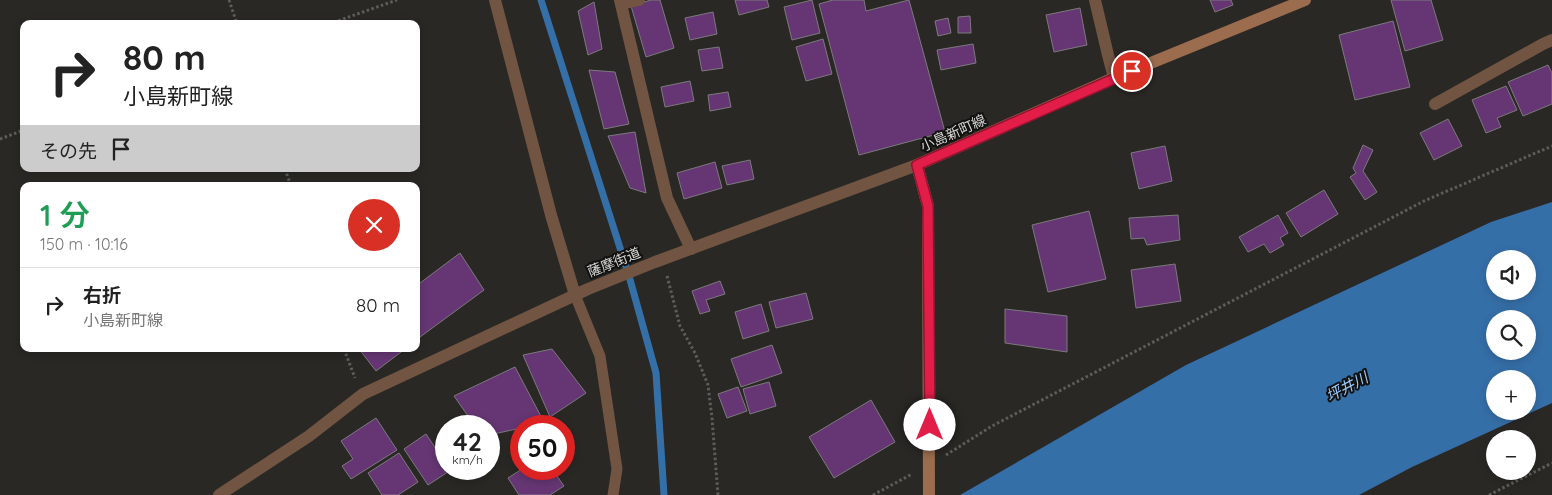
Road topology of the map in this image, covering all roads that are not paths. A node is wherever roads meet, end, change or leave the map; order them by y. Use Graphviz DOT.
graph roads {
  1 [pos="495,0"];
  2 [pos="639,0"];
  3 [pos="1096,0"];
  4 [pos="1305,0"];
  5 [pos="621,2"];
  6 [pos="1552,40"];
  7 [pos="1114,78"];
  8 [pos="1435,104"];
  9 [pos="917,165"];
  10 [pos="691,249"];
  11 [pos="575,295"];
  12 [pos="929,490"];
  13 [pos="220,495"];
  14 [pos="613,495"];
  1 -- 11 [label="street"];
  2 -- 5 [label="street"];
  3 -- 7 [label="street"];
  4 -- 7 [label="main road, 小島新町線"];
  5 -- 10 [label="street"];
  6 -- 8 [label="street"];
  7 -- 9 [label="main road, 小島新町線"];
  9 -- 10 [label="street, 薩摩街道"];
  9 -- 12 [label="main road, 小島新町線"];
  10 -- 11 [label="street, 薩摩街道"];
  11 -- 13 [label="street, 薩摩街道"];
  11 -- 14 [label="lane"];
}
